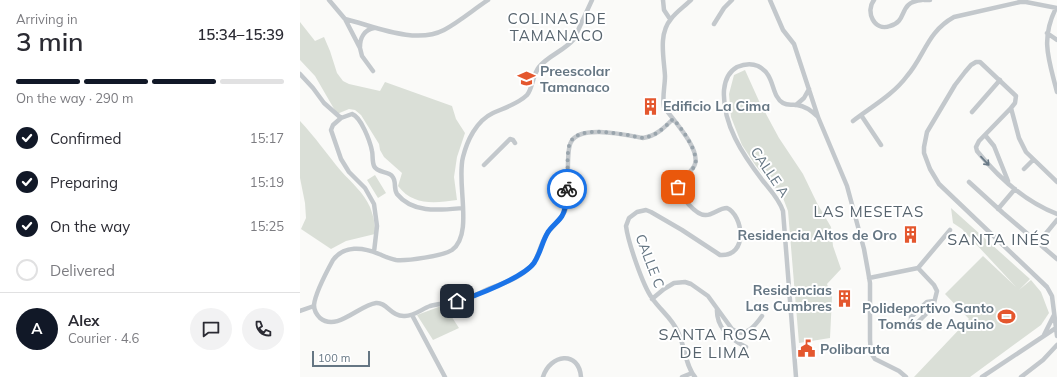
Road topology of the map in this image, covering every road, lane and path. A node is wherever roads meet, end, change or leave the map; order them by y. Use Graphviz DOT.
graph roads {
  1 [pos="329,0"];
  2 [pos="488,0"];
  3 [pos="592,0"];
  4 [pos="663,0"];
  5 [pos="692,0"];
  6 [pos="732,0"];
  7 [pos="770,0"];
  8 [pos="874,0"];
  9 [pos="923,0"];
  10 [pos="930,0"];
  11 [pos="1056,8"];
  12 [pos="345,19"];
  13 [pos="670,19"];
  14 [pos="358,22"];
  15 [pos="714,24"];
  16 [pos="376,28"];
  17 [pos="350,29"];
  18 [pos="367,31"];
  19 [pos="1047,33"];
  20 [pos="1057,40"];
  21 [pos="360,48"];
  22 [pos="373,71"];
  23 [pos="300,74"];
  24 [pos="1000,80"];
  25 [pos="809,89"];
  26 [pos="1057,92"];
  27 [pos="796,105"];
  28 [pos="1011,108"];
  29 [pos="972,112"];
  30 [pos="861,115"];
  31 [pos="818,117"];
  32 [pos="341,118"];
  33 [pos="673,119"];
  34 [pos="853,121"];
  35 [pos="985,135"];
  36 [pos="515,143"];
  37 [pos="881,145"];
  38 [pos="1033,160"];
  39 [pos="484,165"];
  40 [pos="1024,169"];
  41 [pos="969,182"];
  42 [pos="1008,182"];
  43 [pos="1057,182"];
  44 [pos="1015,189"];
  45 [pos="463,208"];
  46 [pos="998,209"];
  47 [pos="1057,215"];
  48 [pos="1057,220"];
  49 [pos="950,230"];
  50 [pos="1038,244"];
  51 [pos="374,252"];
  52 [pos="1057,258"];
  53 [pos="918,268"];
  54 [pos="869,278"];
  55 [pos="652,298"];
  56 [pos="934,301"];
  57 [pos="314,306"];
  58 [pos="717,309"];
  59 [pos="300,311"];
  60 [pos="412,315"];
  61 [pos="1054,315"];
  62 [pos="762,316"];
  63 [pos="1056,328"];
  64 [pos="1057,336"];
  65 [pos="1043,337"];
  66 [pos="1057,345"];
  67 [pos="746,347"];
  68 [pos="692,373"];
  69 [pos="445,377"];
  70 [pos="543,377"];
  71 [pos="581,377"];
  72 [pos="682,377"];
  73 [pos="695,377"];
  74 [pos="796,377"];
  75 [pos="906,377"];
  76 [pos="982,377"];
  77 [pos="1021,377"];
  1 -- 12 [label="street"];
  2 -- 16 [label="street"];
  3 -- 45 [label="street"];
  4 -- 13 [label="street"];
  5 -- 13 [label="street"];
  6 -- 15 [label="street"];
  7 -- 25 [label="street"];
  8 -- 9 [label="street"];
  9 -- 10 [label="street"];
  11 -- 19 [label="street"];
  11 -- 30 [label="street"];
  12 -- 14 [label="street"];
  12 -- 17 [label="street"];
  13 -- 33 [label="street"];
  14 -- 16 [label="street"];
  14 -- 17 [label="street"];
  14 -- 18 [label="street"];
  16 -- 18 [label="street"];
  17 -- 21 [label="street"];
  18 -- 21 [label="street"];
  19 -- 20 [label="street"];
  19 -- 26 [label="street"];
  21 -- 22 [label="street"];
  23 -- 32 [label="street"];
  24 -- 28 [label="street"];
  24 -- 29 [label="street"];
  24 -- 61 [label="street"];
  25 -- 27 [label="street"];
  25 -- 31 [label="street"];
  27 -- 31 [label="street, CALLE A"];
  27 -- 74 [label="street, CALLE A"];
  28 -- 35 [label="street"];
  28 -- 38 [label="street"];
  30 -- 34 [label="street"];
  30 -- 37 [label="street"];
  31 -- 54 [label="street"];
  32 -- 45 [label="street"];
  32 -- 51 [label="street"];
  33 -- 55 [label="street, CALLE C"];
  33 -- 60 [label="street"];
  35 -- 42 [label="street"];
  35 -- 42 [label="street, one-way"];
  36 -- 39 [label="street"];
  38 -- 40 [label="street"];
  38 -- 43 [label="street"];
  41 -- 46 [label="street"];
  42 -- 44 [label="street"];
  44 -- 46 [label="street"];
  44 -- 47 [label="street"];
  45 -- 51 [label="street"];
  46 -- 50 [label="street"];
  48 -- 50 [label="street"];
  49 -- 53 [label="street"];
  50 -- 52 [label="street"];
  51 -- 57 [label="street"];
  53 -- 54 [label="street"];
  53 -- 56 [label="street"];
  54 -- 75 [label="street"];
  55 -- 58 [label="street"];
  55 -- 68 [label="street, CALLE C"];
  56 -- 56 [label="street"];
  57 -- 59 [label="street"];
  57 -- 60 [label="street"];
  58 -- 62 [label="street"];
  58 -- 67 [label="street"];
  60 -- 69 [label="street"];
  61 -- 63 [label="street"];
  61 -- 65 [label="street"];
  63 -- 64 [label="street"];
  63 -- 65 [label="street"];
  65 -- 76 [label="street"];
  66 -- 77 [label="street"];
  68 -- 72 [label="street"];
  68 -- 73 [label="street, CALLE C"];
  70 -- 71 [label="street"];
}
